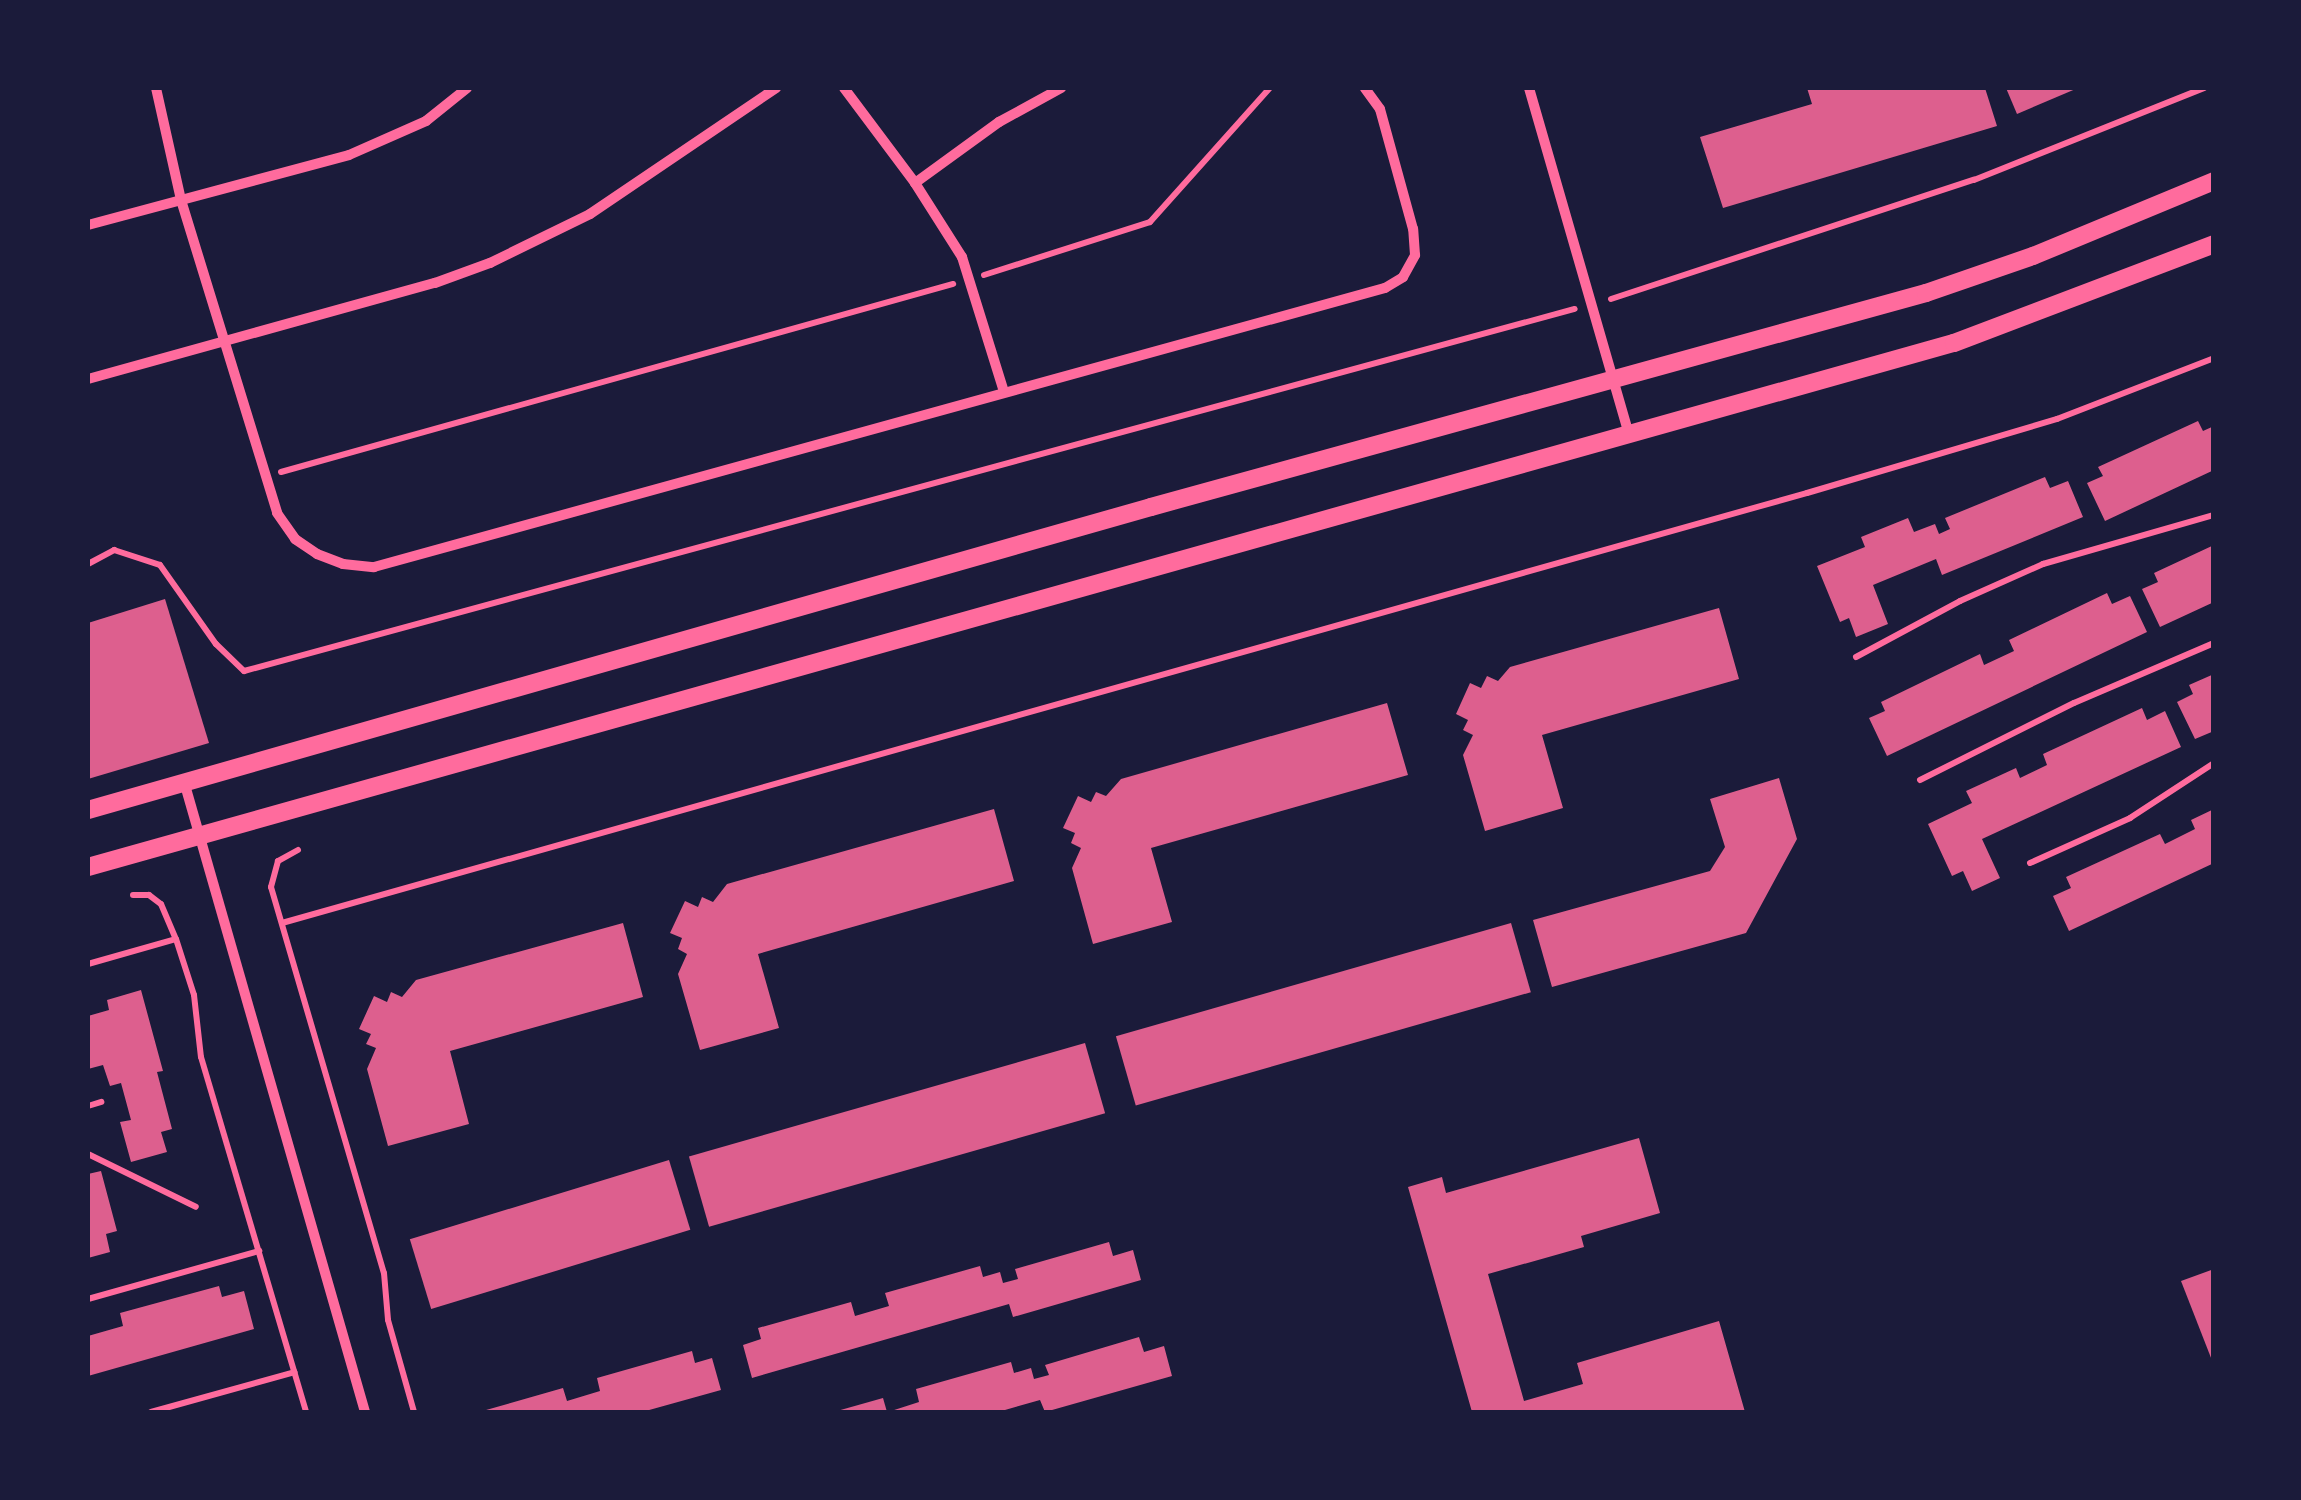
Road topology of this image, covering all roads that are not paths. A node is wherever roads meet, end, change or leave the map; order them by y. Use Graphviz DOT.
graph roads {
  1 [pos="156,88"];
  2 [pos="467,88"];
  3 [pos="776,88"];
  4 [pos="844,88"];
  5 [pos="1060,88"];
  6 [pos="1364,88"];
  7 [pos="1529,88"];
  8 [pos="2214,180"];
  9 [pos="915,182"];
  10 [pos="181,200"];
  11 [pos="88,225"];
  12 [pos="2214,244"];
  13 [pos="226,342"];
  14 [pos="1613,378"];
  15 [pos="88,380"];
  16 [pos="1004,392"];
  17 [pos="1629,434"];
  18 [pos="185,784"];
  19 [pos="88,810"];
  20 [pos="200,838"];
  21 [pos="88,867"];
  22 [pos="366,1412"];
  1 -- 10 [label="street"];
  2 -- 10 [label="street"];
  3 -- 13 [label="street"];
  4 -- 9 [label="street"];
  5 -- 9 [label="street"];
  6 -- 16 [label="street"];
  7 -- 14 [label="street"];
  8 -- 14 [label="street"];
  9 -- 16 [label="street"];
  10 -- 11 [label="street"];
  10 -- 13 [label="street"];
  12 -- 17 [label="street"];
  13 -- 15 [label="street"];
  13 -- 16 [label="street"];
  14 -- 17 [label="street"];
  14 -- 18 [label="street"];
  17 -- 20 [label="street"];
  18 -- 19 [label="street"];
  18 -- 20 [label="street"];
  20 -- 21 [label="street"];
  20 -- 22 [label="street"];
}
